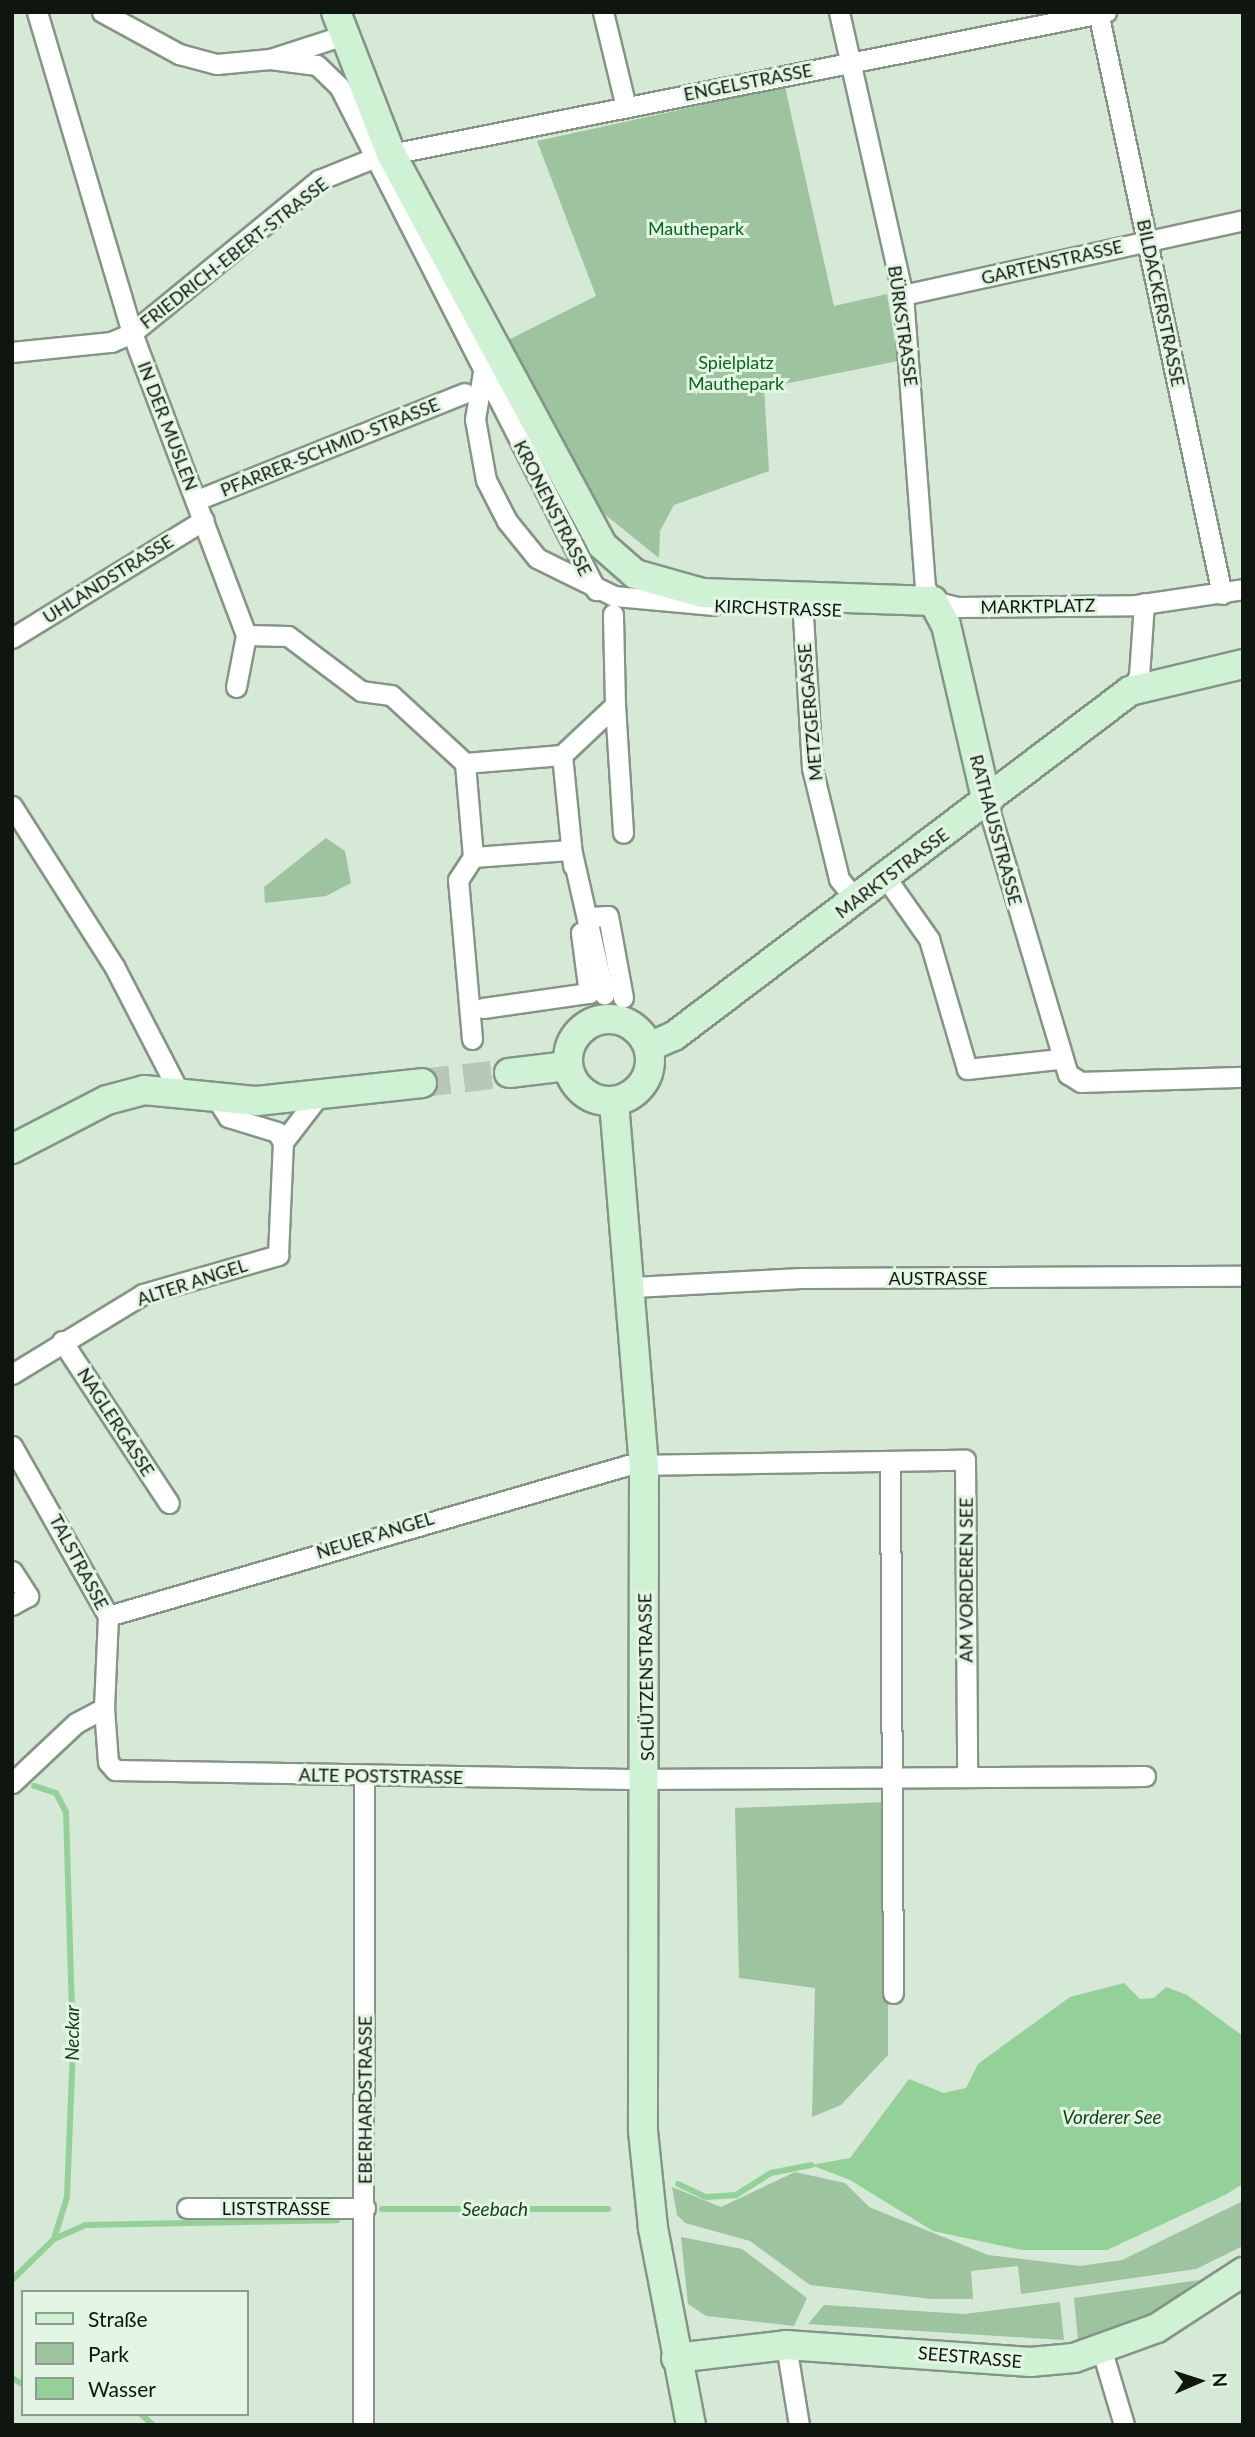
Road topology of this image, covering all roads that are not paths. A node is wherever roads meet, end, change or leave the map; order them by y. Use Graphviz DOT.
graph roads {
  1 [pos="37,12"];
  2 [pos="102,12"];
  3 [pos="603,12"];
  4 [pos="839,12"];
  5 [pos="1101,13"];
  6 [pos="125,18"];
  7 [pos="339,24"];
  8 [pos="270,59"];
  9 [pos="850,62"];
  10 [pos="626,107"];
  11 [pos="381,157"];
  12 [pos="1243,220"];
  13 [pos="1148,240"];
  14 [pos="903,295"];
  15 [pos="132,333"];
  16 [pos="495,349"];
  17 [pos="12,352"];
  18 [pos="482,374"];
  19 [pos="464,393"];
  20 [pos="197,500"];
  21 [pos="204,520"];
  22 [pos="635,574"];
  23 [pos="1243,589"];
  24 [pos="702,593"];
  25 [pos="1222,594"];
  26 [pos="608,600"];
  27 [pos="1144,603"];
  28 [pos="802,604"];
  29 [pos="937,607"];
  30 [pos="246,635"];
  31 [pos="12,638"];
  32 [pos="1243,651"];
  33 [pos="1243,663"];
  34 [pos="1135,684"];
  35 [pos="236,687"];
  36 [pos="615,705"];
  37 [pos="562,755"];
  38 [pos="465,763"];
  39 [pos="987,803"];
  40 [pos="12,806"];
  41 [pos="623,833"];
  42 [pos="473,857"];
  43 [pos="571,857"];
  44 [pos="886,878"];
  45 [pos="857,901"];
  46 [pos="585,925"];
  47 [pos="624,999"];
  48 [pos="483,1008"];
  49 [pos="472,1039"];
  50 [pos="649,1047"];
  51 [pos="156,1052"];
  52 [pos="1059,1059"];
  53 [pos="568,1066"];
  54 [pos="509,1073"];
  55 [pos="1243,1077"];
  56 [pos="422,1083"];
  57 [pos="144,1090"];
  58 [pos="178,1090"];
  59 [pos="212,1092"];
  60 [pos="320,1094"];
  61 [pos="614,1102"];
  62 [pos="283,1142"];
  63 [pos="12,1149"];
  64 [pos="1243,1276"];
  65 [pos="633,1287"];
  66 [pos="62,1341"];
  67 [pos="12,1374"];
  68 [pos="12,1446"];
  69 [pos="890,1461"];
  70 [pos="644,1464"];
  71 [pos="169,1503"];
  72 [pos="12,1572"];
  73 [pos="12,1605"];
  74 [pos="108,1616"];
  75 [pos="104,1709"];
  76 [pos="115,1770"];
  77 [pos="891,1775"];
  78 [pos="364,1776"];
  79 [pos="967,1776"];
  80 [pos="1145,1776"];
  81 [pos="647,1779"];
  82 [pos="12,1783"];
  83 [pos="893,1993"];
  84 [pos="187,2208"];
  85 [pos="365,2208"];
  86 [pos="1243,2272"];
  87 [pos="786,2345"];
  88 [pos="1102,2351"];
  89 [pos="676,2358"];
  90 [pos="363,2425"];
  91 [pos="691,2425"];
  92 [pos="799,2425"];
  93 [pos="1124,2425"];
  1 -- 15 [label="street, IN DER MUSLEN"];
  2 -- 6 [label="street"];
  3 -- 10 [label="street"];
  4 -- 9 [label="street, BÜRKSTRASSE"];
  5 -- 9 [label="street, ENGELSTRASSE"];
  5 -- 13 [label="street, BILDACKERSTRASSE"];
  6 -- 8 [label="street"];
  7 -- 8 [label="street"];
  7 -- 11 [label="main road, KRONENSTRASSE"];
  8 -- 11 [label="street, KRONENSTRASSE"];
  9 -- 10 [label="street, ENGELSTRASSE"];
  9 -- 14 [label="street, BÜRKSTRASSE"];
  10 -- 11 [label="street, ENGELSTRASSE"];
  11 -- 15 [label="street, FRIEDRICH-EBERT-STRASSE"];
  11 -- 16 [label="main road, KRONENSTRASSE"];
  11 -- 18 [label="street, KRONENSTRASSE"];
  12 -- 13 [label="street, GARTENSTRASSE"];
  13 -- 14 [label="street, GARTENSTRASSE"];
  13 -- 25 [label="street, BILDACKERSTRASSE"];
  14 -- 29 [label="street, BÜRKSTRASSE"];
  15 -- 17 [label="street, FRIEDRICH-EBERT-STRASSE"];
  15 -- 20 [label="street, IN DER MUSLEN"];
  16 -- 18 [label="street, KRONENSTRASSE"];
  16 -- 22 [label="main road, KRONENSTRASSE"];
  18 -- 26 [label="street, KRONENSTRASSE"];
  18 -- 26 [label="street, KRONENSTRASSE"];
  19 -- 20 [label="street, PFARRER-SCHMID-STRASSE"];
  20 -- 21 [label="street, IN DER MUSLEN"];
  21 -- 30 [label="street, IN DER MUSLEN"];
  21 -- 31 [label="street, UHLANDSTRASSE"];
  22 -- 24 [label="main road, KIRCHSTRASSE"];
  23 -- 25 [label="street, MARKTPLATZ"];
  24 -- 26 [label="street, KIRCHSTRASSE"];
  24 -- 28 [label="main road, KIRCHSTRASSE"];
  25 -- 27 [label="street, MARKTPLATZ"];
  26 -- 28 [label="street, KIRCHSTRASSE"];
  26 -- 36 [label="street, KRONENSTRASSE"];
  27 -- 29 [label="street, MARKTPLATZ"];
  27 -- 34 [label="street"];
  28 -- 29 [label="main road, KIRCHSTRASSE"];
  28 -- 45 [label="street, METZGERGASSE"];
  29 -- 39 [label="main road, RATHAUSSTRASSE"];
  30 -- 35 [label="street"];
  30 -- 38 [label="street"];
  32 -- 34 [label="street"];
  33 -- 34 [label="main road"];
  34 -- 39 [label="main road, MARKTSTRASSE"];
  36 -- 37 [label="street"];
  36 -- 41 [label="street, KRONENSTRASSE"];
  37 -- 38 [label="street"];
  37 -- 43 [label="street"];
  38 -- 42 [label="street"];
  39 -- 44 [label="main road, MARKTSTRASSE"];
  39 -- 52 [label="street, RATHAUSSTRASSE"];
  40 -- 51 [label="street"];
  42 -- 43 [label="street"];
  42 -- 49 [label="street"];
  43 -- 46 [label="street"];
  44 -- 45 [label="main road, MARKTSTRASSE"];
  44 -- 52 [label="street"];
  45 -- 50 [label="main road, MARKTSTRASSE"];
  46 -- 47 [label="street"];
  46 -- 48 [label="street"];
  50 -- 53 [label="main road"];
  50 -- 61 [label="main road"];
  51 -- 57 [label="street"];
  51 -- 58 [label="street"];
  52 -- 55 [label="street"];
  53 -- 54 [label="main road"];
  53 -- 61 [label="main road"];
  56 -- 60 [label="main road"];
  57 -- 58 [label="main road"];
  57 -- 63 [label="main road"];
  58 -- 59 [label="main road"];
  59 -- 60 [label="main road"];
  59 -- 62 [label="street"];
  60 -- 62 [label="street"];
  61 -- 65 [label="main road, SCHÜTZENSTRASSE"];
  62 -- 66 [label="street, ALTER ANGEL"];
  64 -- 65 [label="street, AUSTRASSE"];
  65 -- 70 [label="main road, SCHÜTZENSTRASSE"];
  66 -- 67 [label="street, ALTER ANGEL"];
  66 -- 71 [label="street, NAGLERGASSE"];
  68 -- 74 [label="street, TALSTRASSE"];
  69 -- 70 [label="street, AM VORDEREN SEE"];
  69 -- 77 [label="street"];
  69 -- 79 [label="street, AM VORDEREN SEE"];
  70 -- 74 [label="street, NEUER ANGEL"];
  70 -- 81 [label="main road, SCHÜTZENSTRASSE"];
  72 -- 73 [label="street"];
  74 -- 75 [label="street, TALSTRASSE"];
  75 -- 76 [label="street, TALSTRASSE"];
  75 -- 82 [label="street"];
  76 -- 78 [label="street, ALTE POSTSTRASSE"];
  77 -- 79 [label="street"];
  77 -- 81 [label="street"];
  77 -- 83 [label="street"];
  78 -- 81 [label="street, ALTE POSTSTRASSE"];
  78 -- 85 [label="street, EBERHARDSTRASSE"];
  79 -- 80 [label="street"];
  81 -- 89 [label="main road, SCHÜTZENSTRASSE"];
  84 -- 85 [label="street, LISTSTRASSE"];
  85 -- 90 [label="street, EBERHARDSTRASSE"];
  86 -- 88 [label="main road, SEESTRASSE"];
  87 -- 88 [label="main road, SEESTRASSE"];
  87 -- 89 [label="main road, SEESTRASSE"];
  87 -- 92 [label="street"];
  88 -- 93 [label="street"];
  89 -- 91 [label="main road, SCHÜTZENSTRASSE"];
}
